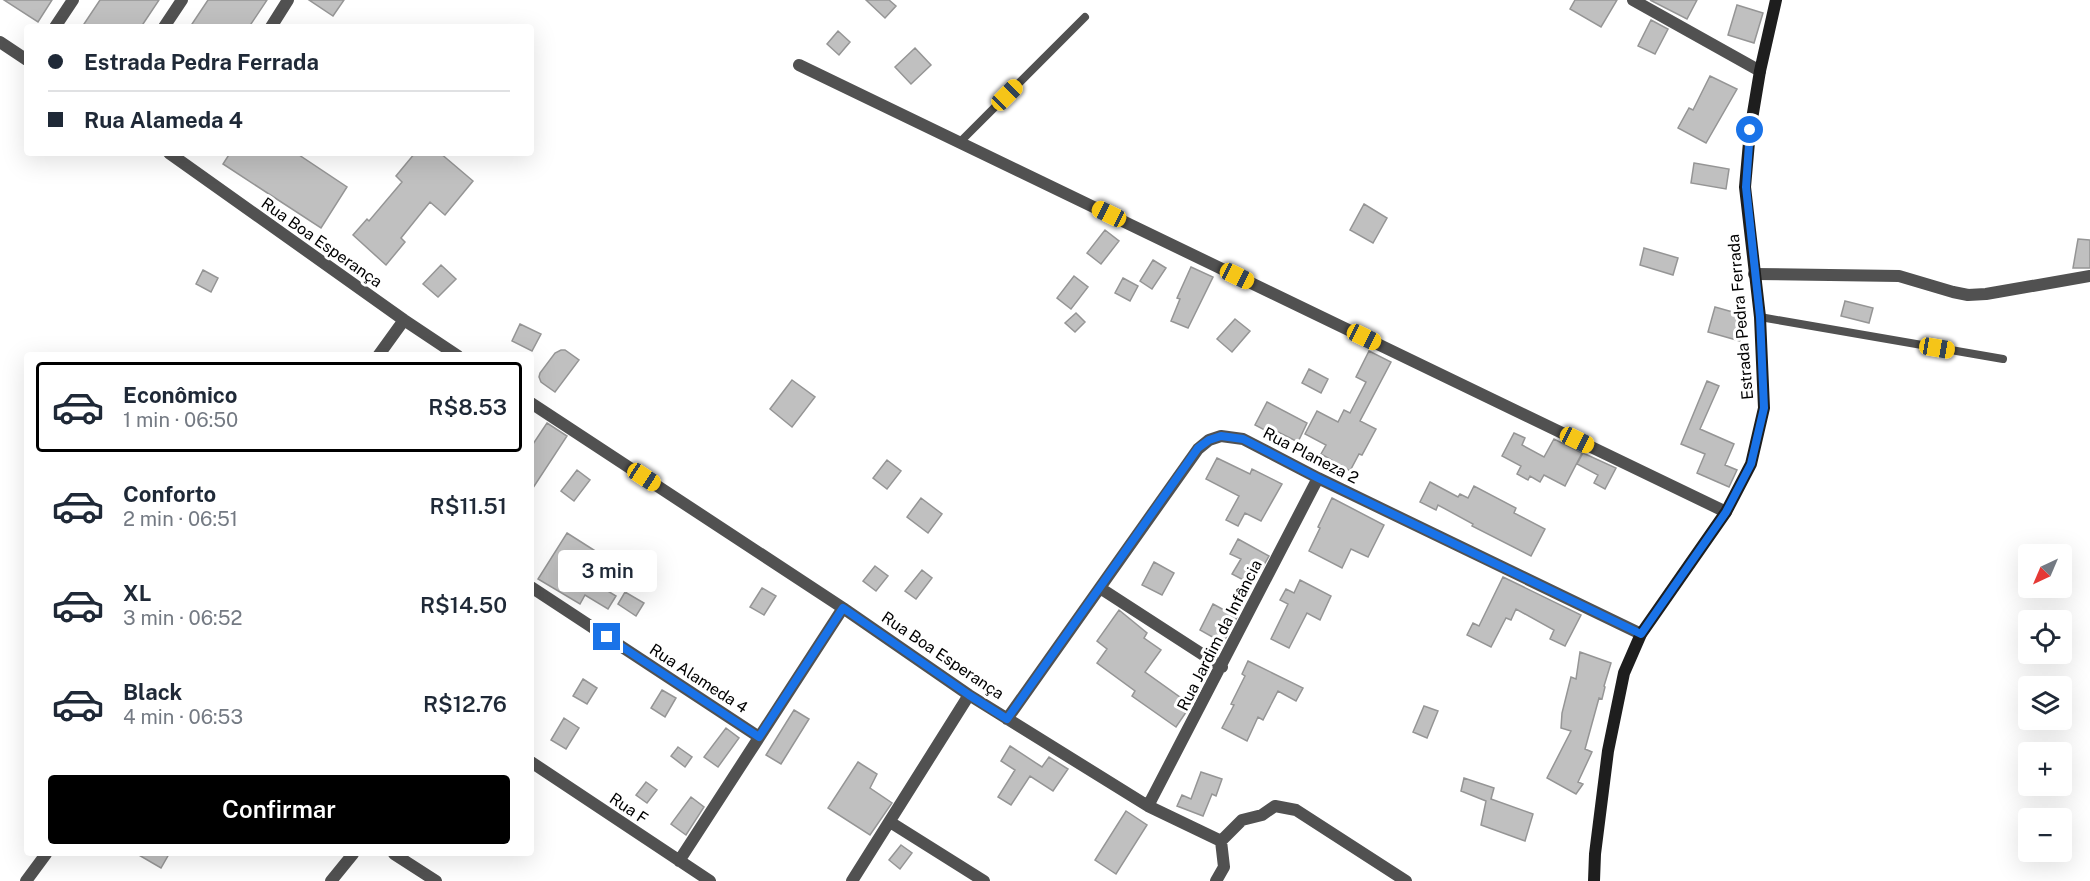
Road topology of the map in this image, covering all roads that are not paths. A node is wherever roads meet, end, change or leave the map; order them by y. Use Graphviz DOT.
graph roads {
  1 [pos="73,0"];
  2 [pos="182,0"];
  3 [pos="288,0"];
  4 [pos="1633,0"];
  5 [pos="1776,0"];
  6 [pos="1084,17"];
  7 [pos="57,24"];
  8 [pos="166,24"];
  9 [pos="273,24"];
  10 [pos="0,42"];
  11 [pos="24,58"];
  12 [pos="800,65"];
  13 [pos="1760,71"];
  14 [pos="960,142"];
  15 [pos="182,157"];
  16 [pos="1754,274"];
  17 [pos="2090,276"];
  18 [pos="1760,317"];
  19 [pos="404,320"];
  20 [pos="381,352"];
  21 [pos="452,352"];
  22 [pos="2003,359"];
  23 [pos="534,405"];
  24 [pos="1318,478"];
  25 [pos="1726,512"];
  26 [pos="1100,588"];
  27 [pos="534,589"];
  28 [pos="843,608"];
  29 [pos="1641,634"];
  30 [pos="1222,667"];
  31 [pos="969,695"];
  32 [pos="1007,719"];
  33 [pos="759,737"];
  34 [pos="534,764"];
  35 [pos="1148,806"];
  36 [pos="890,822"];
  37 [pos="1221,841"];
  38 [pos="45,856"];
  39 [pos="351,856"];
  40 [pos="397,856"];
  41 [pos="679,861"];
  42 [pos="26,881"];
  43 [pos="331,881"];
  44 [pos="436,881"];
  45 [pos="710,881"];
  46 [pos="852,881"];
  47 [pos="984,881"];
  48 [pos="1216,881"];
  49 [pos="1406,881"];
  50 [pos="1594,881"];
  1 -- 7 [label="street"];
  2 -- 8 [label="street"];
  3 -- 9 [label="street"];
  4 -- 13 [label="street"];
  5 -- 13 [label="street, Estrada Pedra Ferrada"];
  6 -- 14 [label="lane"];
  10 -- 11 [label="street"];
  12 -- 14 [label="street"];
  13 -- 16 [label="street, Estrada Pedra Ferrada"];
  14 -- 25 [label="street"];
  15 -- 19 [label="street, Rua Boa Esperança"];
  16 -- 17 [label="street"];
  16 -- 18 [label="street, Estrada Pedra Ferrada"];
  18 -- 22 [label="lane"];
  18 -- 25 [label="street, Estrada Pedra Ferrada"];
  19 -- 20 [label="street"];
  19 -- 21 [label="street, Rua Boa Esperança"];
  23 -- 28 [label="street, Rua Boa Esperança"];
  24 -- 26 [label="street, Rua Planeza 2"];
  24 -- 29 [label="street, Rua Planeza 2"];
  24 -- 30 [label="street, Rua Jardim da Infância"];
  25 -- 29 [label="street, Estrada Pedra Ferrada"];
  26 -- 30 [label="street"];
  26 -- 32 [label="street, Rua Planeza 2"];
  27 -- 33 [label="street, Rua Alameda 4"];
  28 -- 31 [label="street, Rua Boa Esperança"];
  28 -- 33 [label="street"];
  29 -- 50 [label="street, Estrada Pedra Ferrada"];
  30 -- 35 [label="street, Rua Jardim da Infância"];
  31 -- 32 [label="street, Rua Boa Esperança"];
  31 -- 36 [label="street"];
  32 -- 35 [label="street, Rua Boa Esperança"];
  33 -- 41 [label="street"];
  34 -- 41 [label="street, Rua F"];
  35 -- 37 [label="street, Rua Boa Esperança"];
  36 -- 46 [label="street"];
  36 -- 47 [label="street"];
  37 -- 48 [label="street"];
  37 -- 49 [label="street"];
  38 -- 42 [label="street"];
  39 -- 43 [label="street"];
  40 -- 44 [label="street"];
  41 -- 45 [label="street, Rua F"];
}
